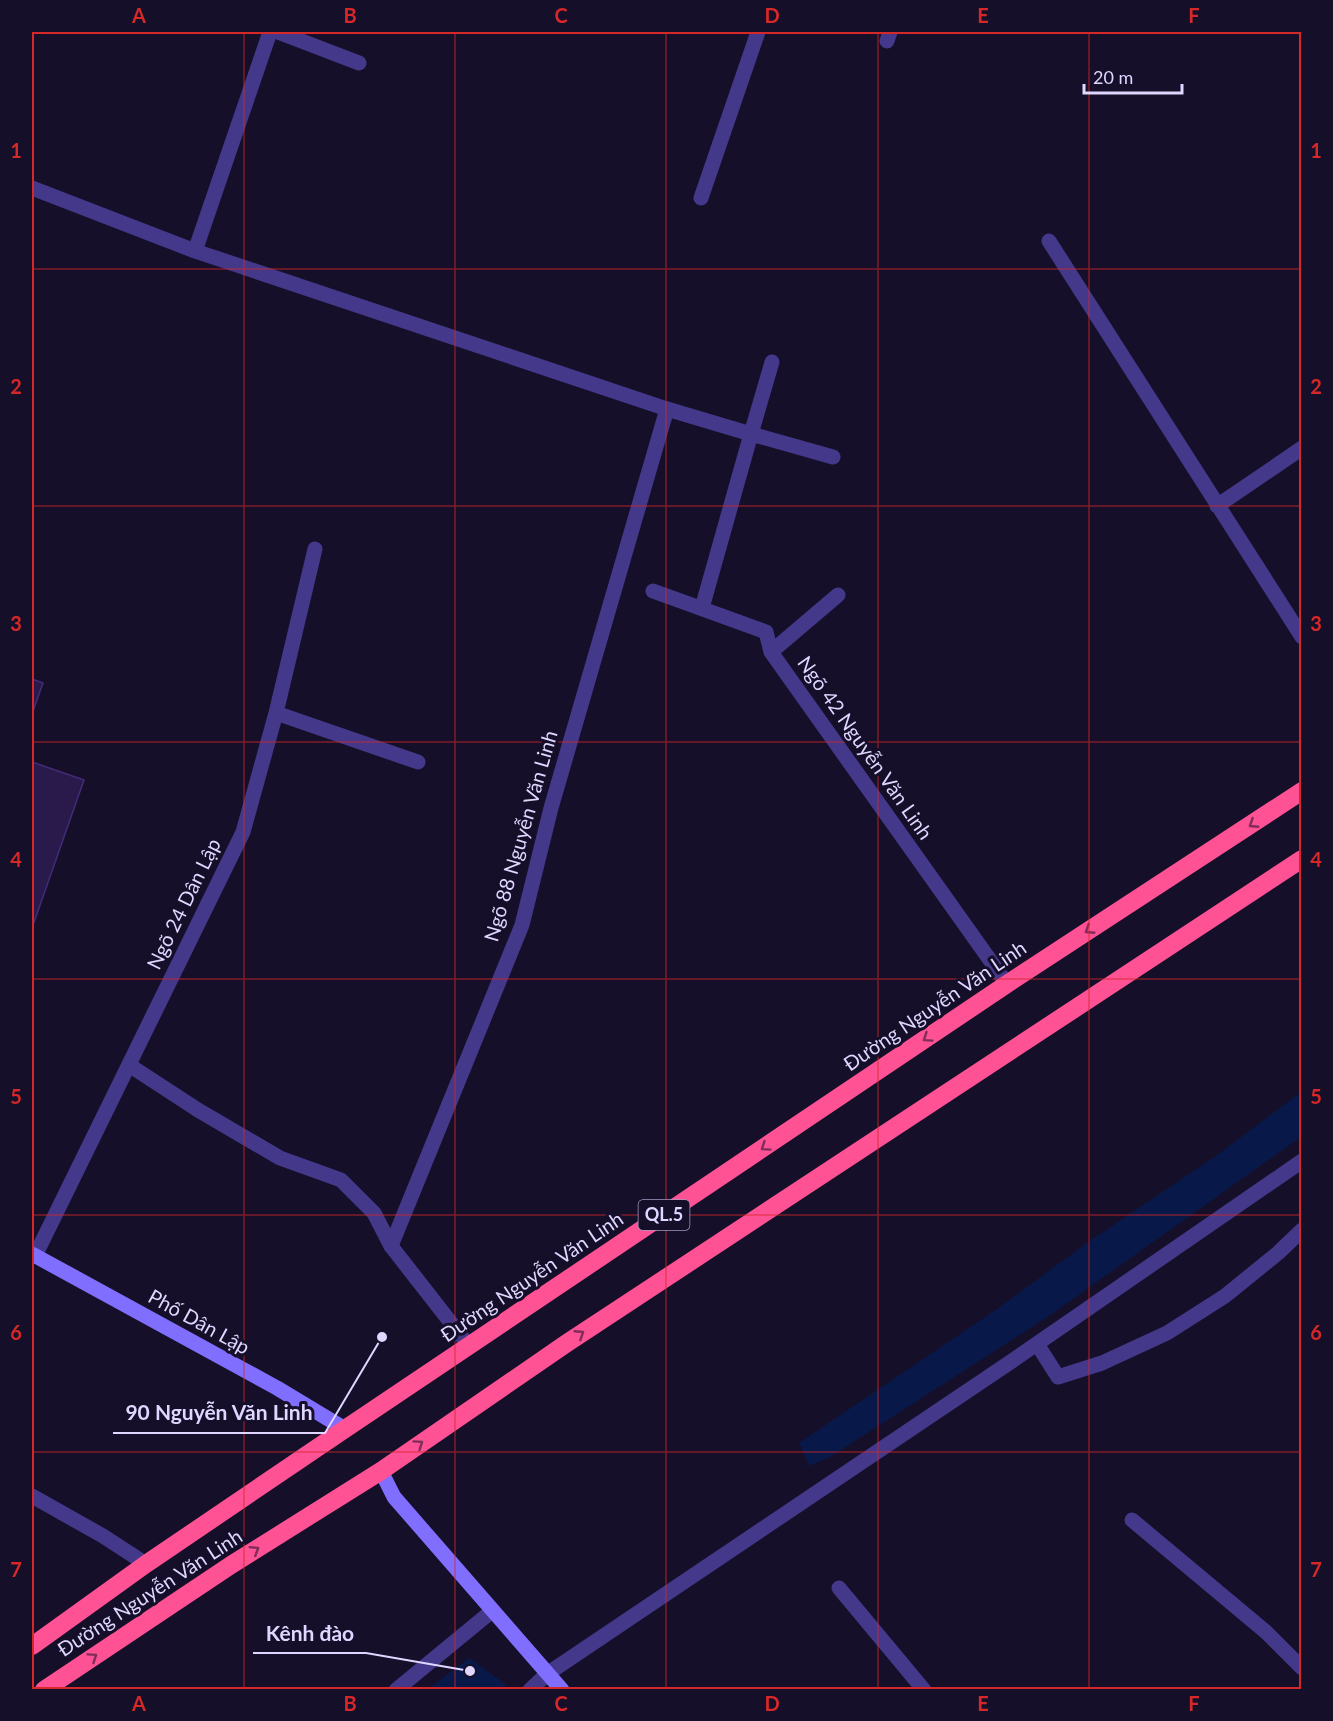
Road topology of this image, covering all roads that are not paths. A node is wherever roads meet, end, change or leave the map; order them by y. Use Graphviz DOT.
graph roads {
  1 [pos="270,32"];
  2 [pos="278,32"];
  3 [pos="758,32"];
  4 [pos="359,63"];
  5 [pos="32,188"];
  6 [pos="701,198"];
  7 [pos="1049,241"];
  8 [pos="195,251"];
  9 [pos="772,362"];
  10 [pos="667,409"];
  11 [pos="751,434"];
  12 [pos="1302,448"];
  13 [pos="833,457"];
  14 [pos="1218,506"];
  15 [pos="315,549"];
  16 [pos="653,591"];
  17 [pos="838,595"];
  18 [pos="702,608"];
  19 [pos="1302,637"];
  20 [pos="771,652"];
  21 [pos="276,713"];
  22 [pos="418,762"];
  23 [pos="1302,792"];
  24 [pos="1302,860"];
  25 [pos="1008,984"];
  26 [pos="129,1065"];
  27 [pos="1302,1161"];
  28 [pos="1302,1230"];
  29 [pos="391,1246"];
  30 [pos="33,1255"];
  31 [pos="1037,1344"];
  32 [pos="469,1346"];
  33 [pos="345,1429"];
  34 [pos="381,1471"];
  35 [pos="32,1496"];
  36 [pos="1132,1520"];
  37 [pos="146,1564"];
  38 [pos="839,1588"];
  39 [pos="492,1611"];
  40 [pos="32,1645"];
  41 [pos="1302,1668"];
  42 [pos="547,1674"];
  43 [pos="44,1689"];
  44 [pos="396,1689"];
  45 [pos="530,1689"];
  46 [pos="562,1689"];
  47 [pos="924,1689"];
  1 -- 8 [label="street"];
  2 -- 4 [label="street"];
  3 -- 6 [label="street"];
  5 -- 8 [label="street"];
  7 -- 14 [label="street"];
  8 -- 10 [label="street"];
  9 -- 11 [label="street"];
  10 -- 11 [label="street"];
  10 -- 29 [label="street, Ngõ 88 Nguyễn Văn Linh"];
  11 -- 13 [label="street"];
  11 -- 18 [label="street"];
  12 -- 14 [label="street"];
  14 -- 19 [label="street"];
  15 -- 21 [label="street, Ngõ 24 Dân Lập"];
  16 -- 18 [label="street, Ngõ 42 Nguyễn Văn Linh"];
  17 -- 20 [label="street"];
  18 -- 20 [label="street, Ngõ 42 Nguyễn Văn Linh"];
  20 -- 25 [label="street, Ngõ 42 Nguyễn Văn Linh"];
  21 -- 22 [label="street"];
  21 -- 26 [label="street, Ngõ 24 Dân Lập"];
  23 -- 25 [label="highway, Đường Nguyễn Văn Linh / QL.5, one-way"];
  34 -- 24 [label="highway, Đường Nguyễn Văn Linh / QL.5, one-way"];
  25 -- 32 [label="highway, Đường Nguyễn Văn Linh / QL.5, one-way"];
  26 -- 29 [label="street"];
  26 -- 30 [label="street, Ngõ 24 Dân Lập"];
  27 -- 31 [label="street"];
  28 -- 31 [label="street"];
  29 -- 32 [label="street"];
  30 -- 33 [label="street, Phố Dân Lập"];
  31 -- 42 [label="street"];
  32 -- 33 [label="highway, Đường Nguyễn Văn Linh / QL.5"];
  33 -- 37 [label="highway, Đường Nguyễn Văn Linh / QL.5"];
  34 -- 39 [label="street"];
  43 -- 34 [label="highway, Đường Nguyễn Văn Linh / QL.5, one-way"];
  35 -- 37 [label="street"];
  36 -- 41 [label="street"];
  37 -- 40 [label="highway, Đường Nguyễn Văn Linh / QL.5"];
  38 -- 47 [label="street"];
  39 -- 42 [label="street"];
  39 -- 44 [label="street"];
  42 -- 45 [label="street"];
  42 -- 46 [label="street"];
}
